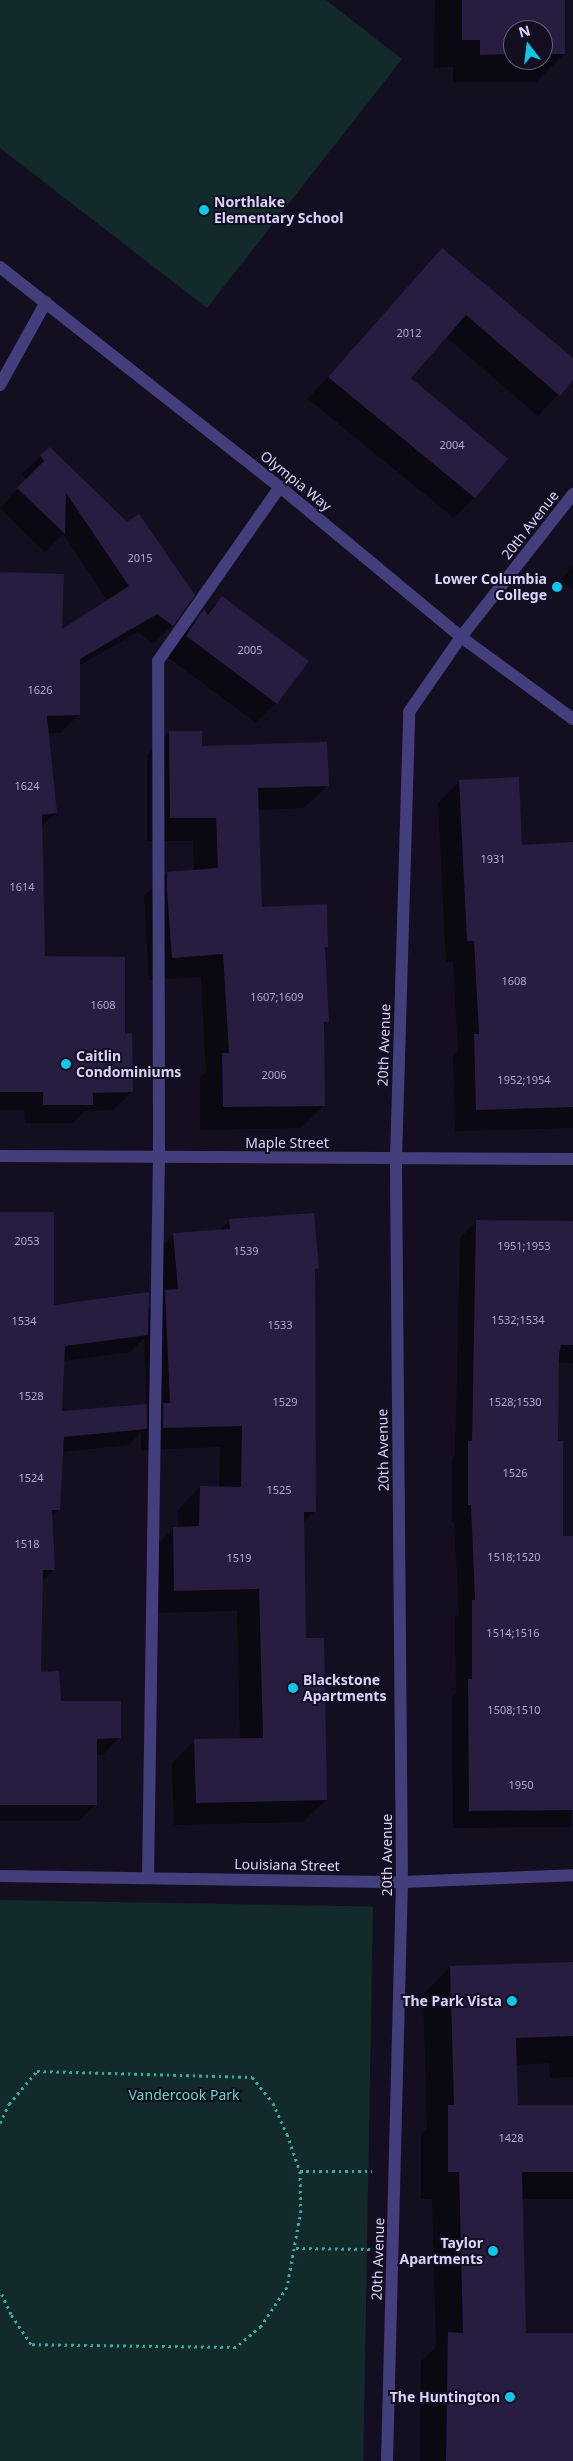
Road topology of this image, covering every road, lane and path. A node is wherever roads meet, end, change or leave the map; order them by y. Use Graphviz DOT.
graph roads {
  1 [pos="0,267"];
  2 [pos="46,302"];
  3 [pos="0,385"];
  4 [pos="280,487"];
  5 [pos="573,494"];
  6 [pos="461,637"];
  7 [pos="573,719"];
  8 [pos="0,1156"];
  9 [pos="159,1157"];
  10 [pos="396,1159"];
  11 [pos="573,1159"];
  12 [pos="573,1875"];
  13 [pos="0,1876"];
  14 [pos="148,1878"];
  15 [pos="402,1882"];
  16 [pos="0,2123"];
  17 [pos="300,2171"];
  18 [pos="395,2171"];
  19 [pos="296,2248"];
  20 [pos="393,2249"];
  21 [pos="0,2290"];
  22 [pos="387,2461"];
  1 -- 2 [label="street, Olympia Way"];
  2 -- 3 [label="street"];
  2 -- 4 [label="street, Olympia Way"];
  4 -- 6 [label="street, Olympia Way"];
  4 -- 9 [label="street"];
  5 -- 6 [label="street, 20th Avenue"];
  6 -- 7 [label="street, Olympia Way"];
  6 -- 10 [label="street, 20th Avenue"];
  8 -- 9 [label="street, Maple Street"];
  9 -- 10 [label="street, Maple Street"];
  9 -- 14 [label="street"];
  10 -- 11 [label="street, Maple Street"];
  10 -- 15 [label="street, 20th Avenue"];
  12 -- 15 [label="street, Louisiana Street"];
  13 -- 14 [label="street, Louisiana Street"];
  14 -- 15 [label="street, Louisiana Street"];
  15 -- 18 [label="street, 20th Avenue"];
  16 -- 17 [label="path"];
  17 -- 18 [label="path"];
  17 -- 19 [label="path"];
  18 -- 20 [label="street, 20th Avenue"];
  19 -- 20 [label="path"];
  19 -- 21 [label="path"];
  20 -- 22 [label="street, 20th Avenue"];
}
